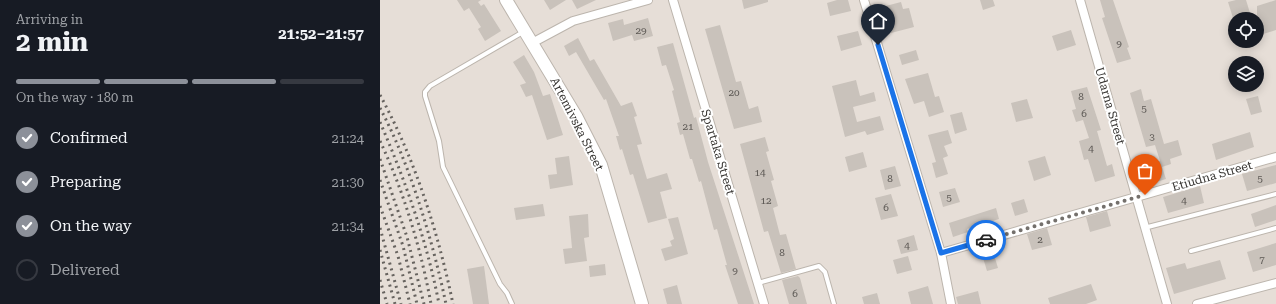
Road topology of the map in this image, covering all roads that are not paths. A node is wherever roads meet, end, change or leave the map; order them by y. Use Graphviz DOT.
graph roads {
  1 [pos="506,0"];
  2 [pos="648,0"];
  3 [pos="673,0"];
  4 [pos="864,0"];
  5 [pos="1080,0"];
  6 [pos="525,30"];
  7 [pos="532,43"];
  8 [pos="1276,157"];
  9 [pos="1276,194"];
  10 [pos="1135,198"];
  11 [pos="1144,228"];
  12 [pos="1276,228"];
  13 [pos="1191,251"];
  14 [pos="941,253"];
  15 [pos="757,283"];
  16 [pos="1276,283"];
  17 [pos="512,304"];
  18 [pos="642,304"];
  19 [pos="764,304"];
  20 [pos="834,304"];
  21 [pos="951,304"];
  22 [pos="1166,304"];
  23 [pos="1197,304"];
  1 -- 6 [label="main road, Artemivska Street"];
  2 -- 7 [label="street"];
  3 -- 15 [label="street, Spartaka Street"];
  4 -- 14 [label="street"];
  5 -- 10 [label="street, Udarna Street"];
  6 -- 7 [label="main road, Artemivska Street"];
  6 -- 17 [label="lane"];
  7 -- 18 [label="main road, Artemivska Street"];
  8 -- 10 [label="street, Etiudna Street"];
  9 -- 11 [label="lane"];
  10 -- 11 [label="street, Udarna Street"];
  10 -- 14 [label="street, Etiudna Street"];
  11 -- 22 [label="street, Udarna Street"];
  12 -- 13 [label="lane"];
  14 -- 21 [label="street"];
  15 -- 19 [label="street, Spartaka Street"];
  15 -- 20 [label="lane"];
  16 -- 23 [label="street"];
}
